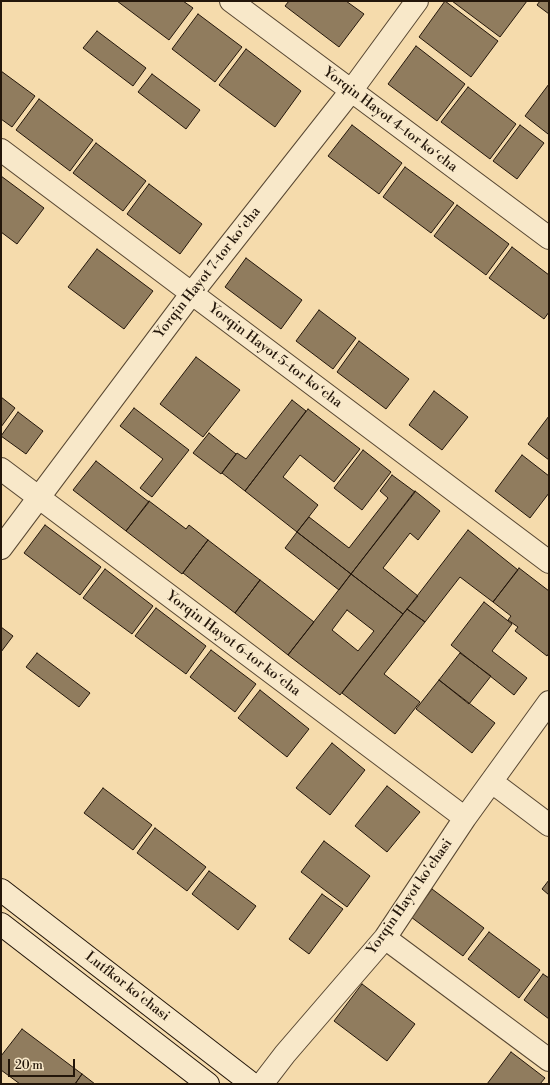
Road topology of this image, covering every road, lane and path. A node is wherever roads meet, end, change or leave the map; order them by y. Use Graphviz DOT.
graph roads {
  1 [pos="231,1"];
  2 [pos="418,1"];
  3 [pos="350,91"];
  4 [pos="1,150"];
  5 [pos="549,238"];
  6 [pos="192,293"];
  7 [pos="1,469"];
  8 [pos="38,497"];
  9 [pos="1,548"];
  10 [pos="549,562"];
  11 [pos="549,702"];
  12 [pos="492,782"];
  13 [pos="465,818"];
  14 [pos="549,825"];
  15 [pos="1,890"];
  16 [pos="1,924"];
  17 [pos="385,938"];
  18 [pos="549,1060"];
  19 [pos="208,1084"];
  20 [pos="252,1084"];
  21 [pos="262,1084"];
  1 -- 3 [label="street, Yorqin Hayot 4-tor koʻcha"];
  2 -- 3 [label="street, Yorqin Hayot 7-tor koʻcha"];
  3 -- 5 [label="street, Yorqin Hayot 4-tor koʻcha"];
  3 -- 6 [label="street, Yorqin Hayot 7-tor koʻcha"];
  4 -- 6 [label="street, Yorqin Hayot 5-tor koʻcha"];
  6 -- 8 [label="street, Yorqin Hayot 7-tor koʻcha"];
  6 -- 10 [label="street, Yorqin Hayot 5-tor koʻcha"];
  7 -- 8 [label="street, Yorqin Hayot 6-tor koʻcha"];
  8 -- 9 [label="street, Yorqin Hayot 7-tor koʻcha"];
  8 -- 13 [label="street, Yorqin Hayot 6-tor koʻcha"];
  11 -- 12 [label="street, Yorqin Hayot ko'chasi"];
  12 -- 13 [label="street, Yorqin Hayot ko'chasi"];
  12 -- 14 [label="street"];
  13 -- 17 [label="street, Yorqin Hayot ko'chasi"];
  15 -- 20 [label="street, Lutfkor ko'chasi"];
  16 -- 19 [label="street, Lutfkor ko'chasi"];
  17 -- 18 [label="street"];
  17 -- 21 [label="street, Yorqin Hayot ko'chasi"];
}
